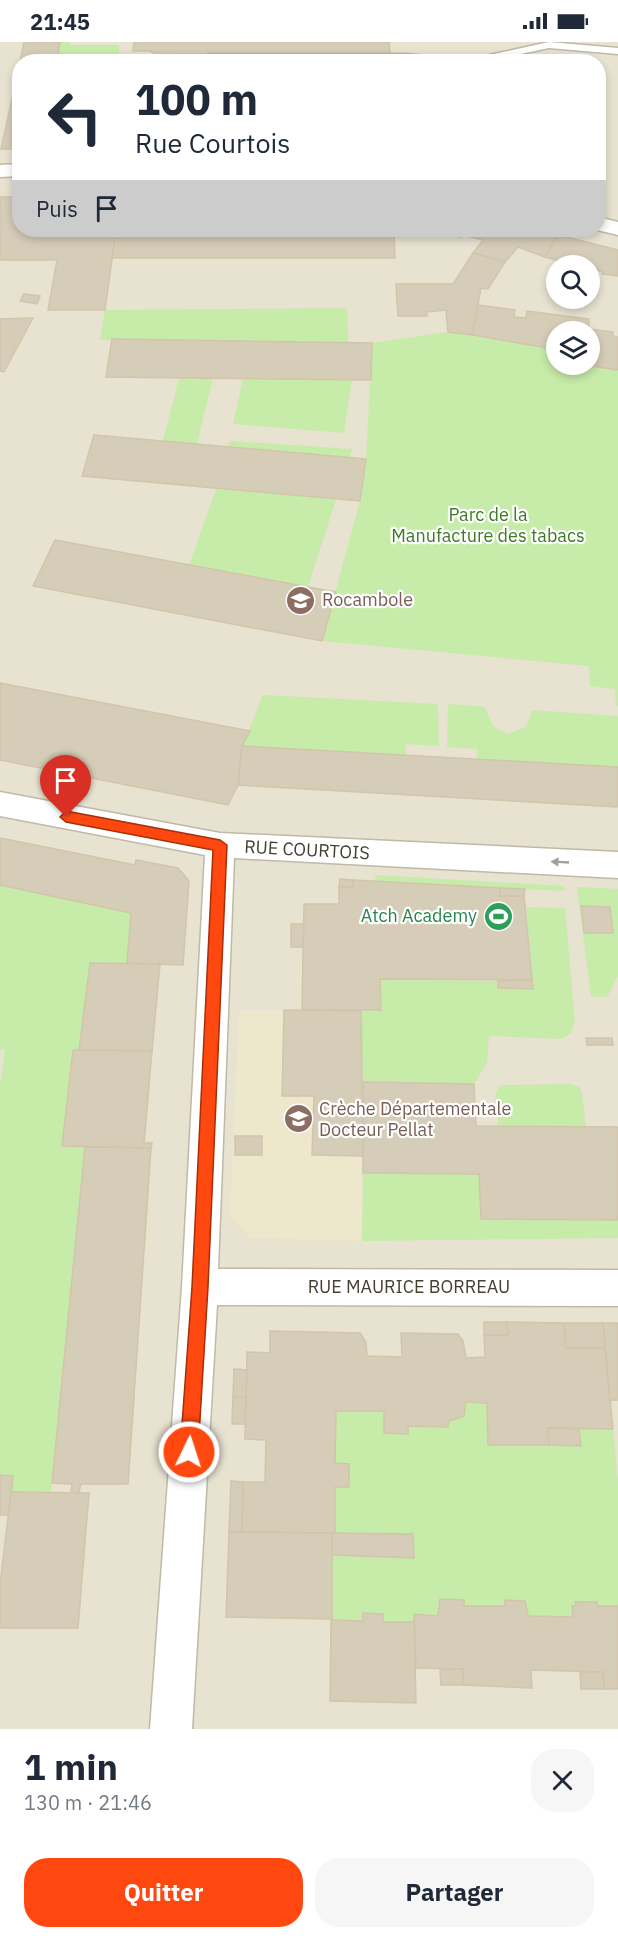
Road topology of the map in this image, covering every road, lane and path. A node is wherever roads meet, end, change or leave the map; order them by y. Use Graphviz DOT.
graph roads {
  1 [pos="562,42"];
  2 [pos="549,45"];
  3 [pos="618,51"];
  4 [pos="505,54"];
  5 [pos="0,804"];
  6 [pos="220,845"];
  7 [pos="618,865"];
  8 [pos="200,1287"];
  9 [pos="618,1288"];
  10 [pos="171,1729"];
  1 -- 2 [label="lane"];
  2 -- 3 [label="lane"];
  2 -- 4 [label="lane"];
  5 -- 6 [label="street, RUE COURTOIS"];
  7 -- 6 [label="street, RUE COURTOIS, one-way"];
  6 -- 8 [label="street"];
  8 -- 9 [label="street, RUE MAURICE BORREAU"];
  8 -- 10 [label="street"];
}
